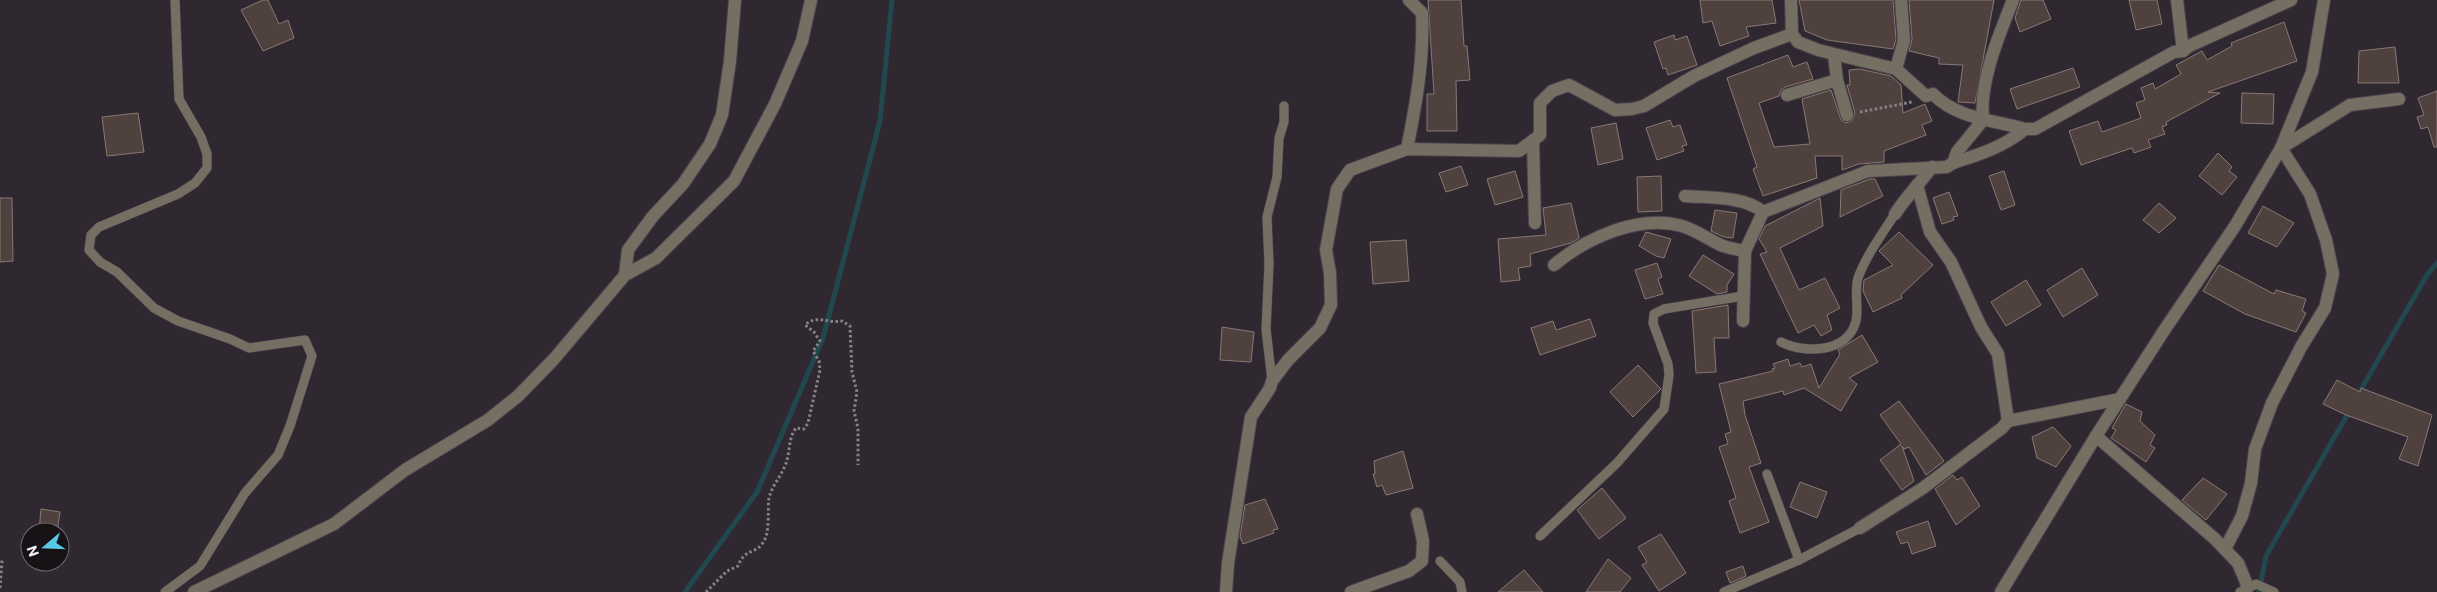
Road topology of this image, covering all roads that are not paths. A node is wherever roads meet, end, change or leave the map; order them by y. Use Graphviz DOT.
graph roads {
  1 [pos="175,0"];
  2 [pos="735,0"];
  3 [pos="810,0"];
  4 [pos="1409,0"];
  5 [pos="1792,0"];
  6 [pos="1901,0"];
  7 [pos="2013,0"];
  8 [pos="2177,0"];
  9 [pos="2291,0"];
  10 [pos="2324,0"];
  11 [pos="1792,34"];
  12 [pos="2184,52"];
  13 [pos="1834,55"];
  14 [pos="1896,69"];
  15 [pos="1837,80"];
  16 [pos="1787,95"];
  17 [pos="2399,99"];
  18 [pos="1284,106"];
  19 [pos="1847,115"];
  20 [pos="1982,120"];
  21 [pos="2026,130"];
  22 [pos="1533,141"];
  23 [pos="2281,148"];
  24 [pos="1407,149"];
  25 [pos="1954,161"];
  26 [pos="1932,167"];
  27 [pos="1917,185"];
  28 [pos="1685,196"];
  29 [pos="1763,212"];
  30 [pos="1895,214"];
  31 [pos="1534,223"];
  32 [pos="1745,251"];
  33 [pos="1554,265"];
  34 [pos="625,275"];
  35 [pos="1743,296"];
  36 [pos="1744,321"];
  37 [pos="1781,342"];
  38 [pos="1272,381"];
  39 [pos="2120,399"];
  40 [pos="2008,421"];
  41 [pos="2096,436"];
  42 [pos="1767,474"];
  43 [pos="1416,514"];
  44 [pos="1860,528"];
  45 [pos="1540,536"];
  46 [pos="2225,549"];
  47 [pos="1799,560"];
  48 [pos="1440,561"];
  49 [pos="2244,589"];
  50 [pos="165,592"];
  51 [pos="194,592"];
  52 [pos="1226,592"];
  53 [pos="1351,592"];
  54 [pos="1462,592"];
  55 [pos="1724,592"];
  56 [pos="2001,592"];
  57 [pos="2274,592"];
  1 -- 50 [label="lane"];
  2 -- 34 [label="street"];
  3 -- 34 [label="street"];
  4 -- 24 [label="street"];
  5 -- 11 [label="street"];
  6 -- 14 [label="street"];
  7 -- 20 [label="street"];
  8 -- 12 [label="street"];
  9 -- 12 [label="street"];
  10 -- 23 [label="street"];
  11 -- 13 [label="street"];
  11 -- 22 [label="street"];
  12 -- 21 [label="street"];
  13 -- 14 [label="street"];
  13 -- 15 [label="street"];
  14 -- 20 [label="street"];
  15 -- 16 [label="street"];
  15 -- 19 [label="street"];
  17 -- 23 [label="street"];
  18 -- 38 [label="lane"];
  20 -- 21 [label="street"];
  20 -- 25 [label="street"];
  21 -- 25 [label="street"];
  22 -- 24 [label="street"];
  22 -- 31 [label="street"];
  23 -- 39 [label="street"];
  23 -- 46 [label="street"];
  24 -- 38 [label="street"];
  25 -- 26 [label="street"];
  26 -- 27 [label="street"];
  26 -- 29 [label="street"];
  27 -- 30 [label="street"];
  27 -- 40 [label="street"];
  28 -- 29 [label="street"];
  29 -- 32 [label="street"];
  30 -- 37 [label="lane"];
  32 -- 33 [label="street"];
  32 -- 35 [label="street"];
  34 -- 51 [label="street"];
  35 -- 36 [label="street"];
  35 -- 45 [label="lane"];
  38 -- 52 [label="street"];
  39 -- 40 [label="street"];
  39 -- 41 [label="street"];
  40 -- 44 [label="street"];
  41 -- 46 [label="street"];
  41 -- 56 [label="street"];
  42 -- 47 [label="lane"];
  43 -- 53 [label="street"];
  44 -- 47 [label="lane"];
  46 -- 49 [label="street"];
  47 -- 55 [label="lane"];
  48 -- 54 [label="lane"];
  49 -- 57 [label="lane"];
}
